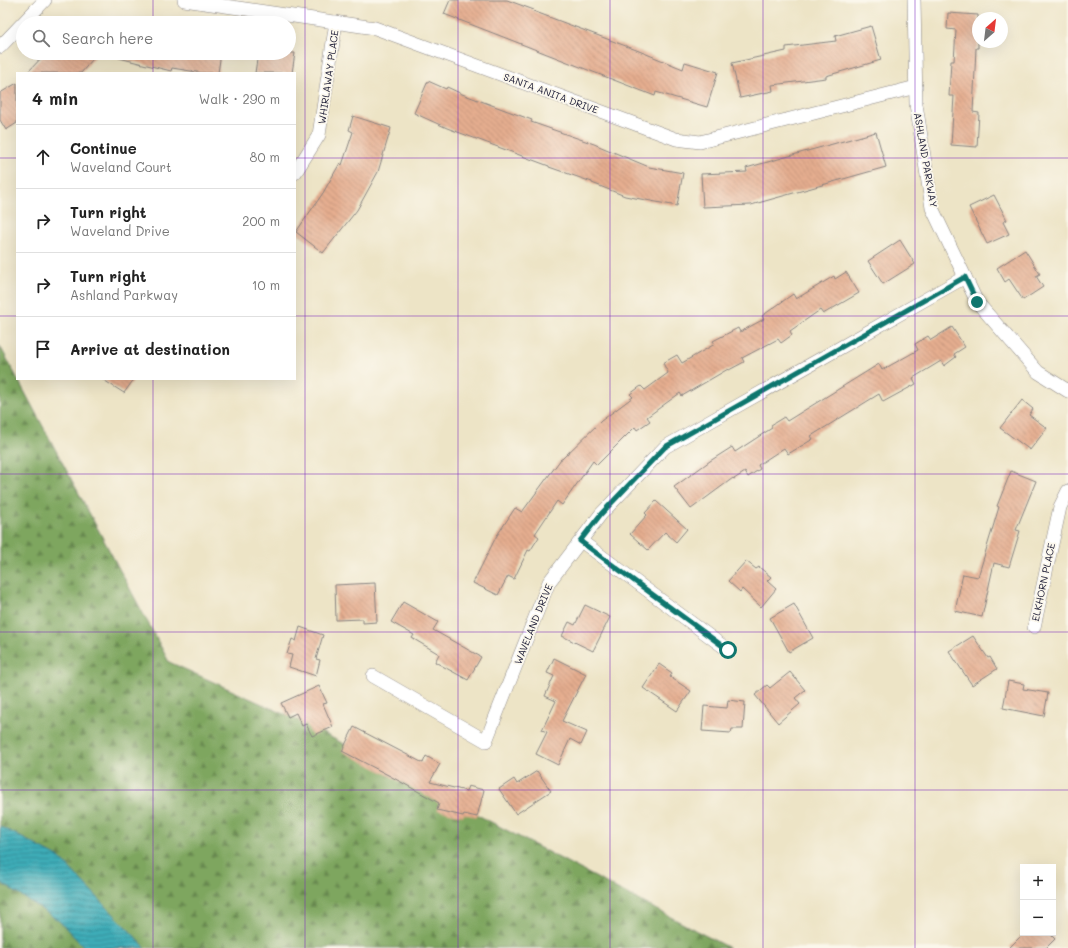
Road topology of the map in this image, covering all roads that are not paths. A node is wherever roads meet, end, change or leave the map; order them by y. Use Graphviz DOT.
graph roads {
  1 [pos="45,0"];
  2 [pos="184,0"];
  3 [pos="914,0"];
  4 [pos="230,3"];
  5 [pos="30,16"];
  6 [pos="336,22"];
  7 [pos="16,30"];
  8 [pos="0,47"];
  9 [pos="916,88"];
  10 [pos="296,171"];
  11 [pos="965,277"];
  12 [pos="1068,392"];
  13 [pos="1068,491"];
  14 [pos="580,541"];
  15 [pos="1034,627"];
  16 [pos="728,650"];
  17 [pos="373,676"];
  1 -- 5 [label="street"];
  2 -- 4 [label="street, SANTA ANITA DRIVE"];
  3 -- 9 [label="street, ASHLAND PARKWAY"];
  4 -- 6 [label="street, SANTA ANITA DRIVE"];
  6 -- 9 [label="street, SANTA ANITA DRIVE"];
  6 -- 10 [label="street, WHIRLAWAY PLACE"];
  7 -- 8 [label="street"];
  9 -- 11 [label="street, ASHLAND PARKWAY"];
  11 -- 12 [label="street, ASHLAND PARKWAY"];
  11 -- 14 [label="street, WAVELAND DRIVE"];
  13 -- 15 [label="street, ELKHORN PLACE"];
  14 -- 16 [label="street"];
  14 -- 17 [label="street, WAVELAND DRIVE"];
}
